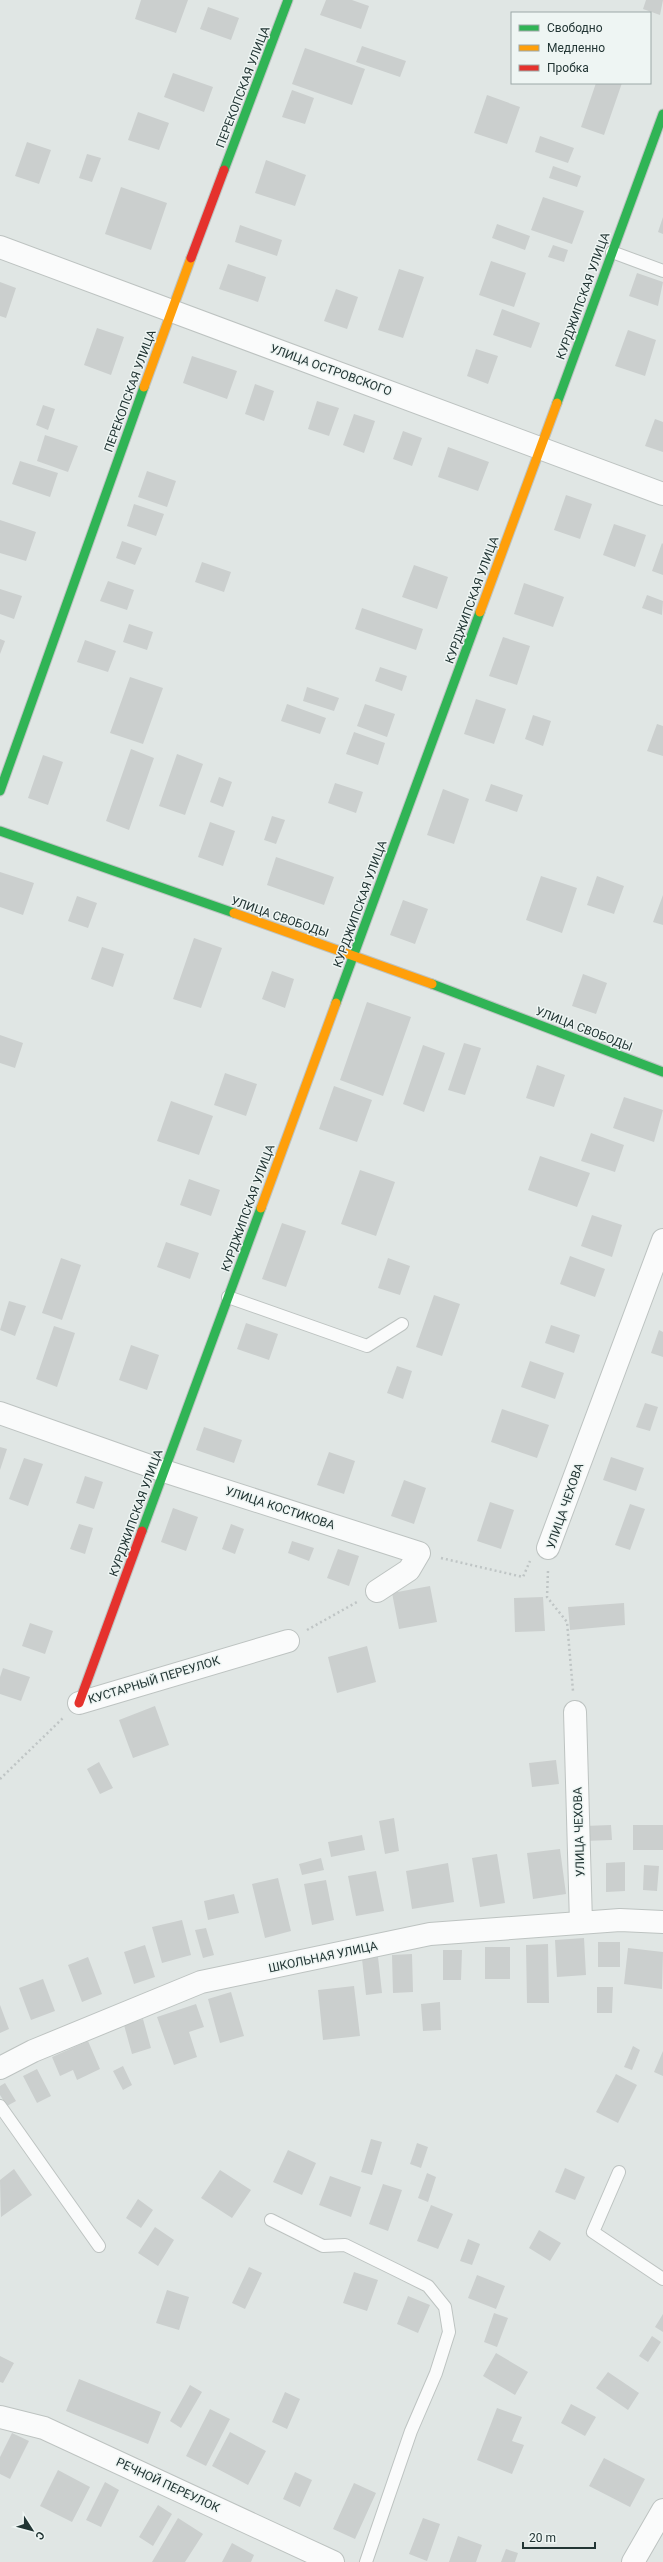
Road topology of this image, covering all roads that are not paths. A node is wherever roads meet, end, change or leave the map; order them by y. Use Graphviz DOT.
graph roads {
  1 [pos="288,0"];
  2 [pos="663,114"];
  3 [pos="0,246"];
  4 [pos="612,252"];
  5 [pos="663,271"];
  6 [pos="171,311"];
  7 [pos="540,448"];
  8 [pos="663,494"];
  9 [pos="0,791"];
  10 [pos="0,831"];
  11 [pos="354,955"];
  12 [pos="663,1072"];
  13 [pos="663,1240"];
  14 [pos="228,1297"];
  15 [pos="402,1324"];
  16 [pos="0,1413"];
  17 [pos="164,1471"];
  18 [pos="548,1548"];
  19 [pos="377,1591"];
  20 [pos="288,1640"];
  21 [pos="79,1703"];
  22 [pos="575,1712"];
  23 [pos="663,1922"];
  24 [pos="581,1923"];
  25 [pos="0,2068"];
  26 [pos="0,2106"];
  27 [pos="619,2172"];
  28 [pos="271,2220"];
  29 [pos="100,2246"];
  30 [pos="663,2279"];
  31 [pos="0,2417"];
  32 [pos="663,2510"];
  33 [pos="333,2562"];
  34 [pos="366,2562"];
  35 [pos="633,2562"];
  1 -- 6 [label="street, ПЕРЕКОПСКАЯ УЛИЦА"];
  2 -- 4 [label="street, КУРДЖИПСКАЯ УЛИЦА"];
  3 -- 6 [label="street, УЛИЦА ОСТРОВСКОГО"];
  4 -- 5 [label="lane"];
  4 -- 7 [label="street, КУРДЖИПСКАЯ УЛИЦА"];
  6 -- 7 [label="street, УЛИЦА ОСТРОВСКОГО"];
  6 -- 9 [label="street, ПЕРЕКОПСКАЯ УЛИЦА"];
  7 -- 8 [label="street, УЛИЦА ОСТРОВСКОГО"];
  7 -- 11 [label="street, КУРДЖИПСКАЯ УЛИЦА"];
  10 -- 11 [label="street, УЛИЦА СВОБОДЫ"];
  11 -- 12 [label="street, УЛИЦА СВОБОДЫ"];
  11 -- 14 [label="street, КУРДЖИПСКАЯ УЛИЦА"];
  13 -- 18 [label="street, УЛИЦА ЧЕХОВА"];
  14 -- 15 [label="lane"];
  14 -- 17 [label="street, КУРДЖИПСКАЯ УЛИЦА"];
  16 -- 17 [label="street, УЛИЦА КОСТИКОВА"];
  17 -- 19 [label="street, УЛИЦА КОСТИКОВА"];
  17 -- 21 [label="street, КУРДЖИПСКАЯ УЛИЦА"];
  20 -- 21 [label="street, КУСТАРНЫЙ ПЕРЕУЛОК"];
  22 -- 24 [label="street, УЛИЦА ЧЕХОВА"];
  23 -- 24 [label="street, ШКОЛЬНАЯ УЛИЦА"];
  24 -- 25 [label="street, ШКОЛЬНАЯ УЛИЦА"];
  26 -- 29 [label="lane"];
  27 -- 30 [label="lane"];
  28 -- 34 [label="lane"];
  31 -- 33 [label="street, РЕЧНОЙ ПЕРЕУЛОК"];
  32 -- 35 [label="street"];
}
